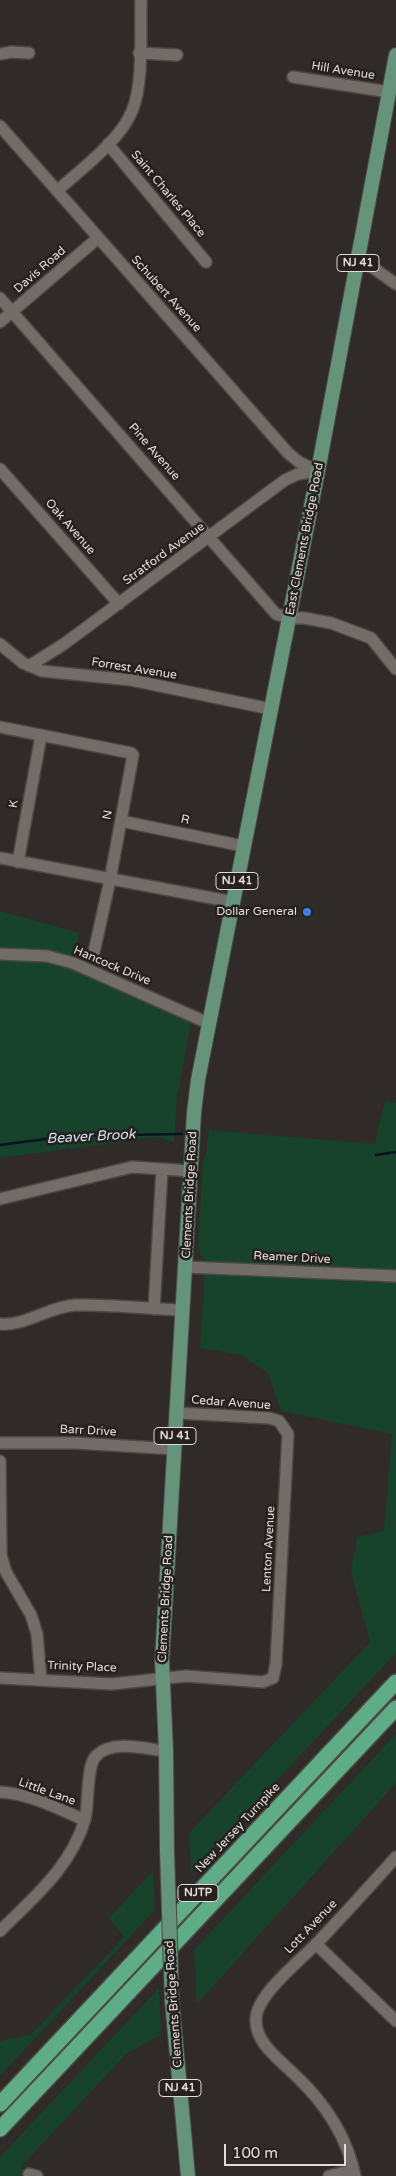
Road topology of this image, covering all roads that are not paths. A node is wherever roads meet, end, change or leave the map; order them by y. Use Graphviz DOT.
graph roads {
  1 [pos="141,0"];
  2 [pos="29,53"];
  3 [pos="139,53"];
  4 [pos="0,54"];
  5 [pos="177,55"];
  6 [pos="396,55"];
  7 [pos="293,77"];
  8 [pos="389,92"];
  9 [pos="0,126"];
  10 [pos="108,144"];
  11 [pos="57,191"];
  12 [pos="98,238"];
  13 [pos="359,258"];
  14 [pos="206,262"];
  15 [pos="396,284"];
  16 [pos="0,298"];
  17 [pos="12,312"];
  18 [pos="0,322"];
  19 [pos="0,469"];
  20 [pos="318,471"];
  21 [pos="210,537"];
  22 [pos="119,604"];
  23 [pos="289,618"];
  24 [pos="0,644"];
  25 [pos="29,666"];
  26 [pos="396,669"];
  27 [pos="271,709"];
  28 [pos="0,727"];
  29 [pos="41,736"];
  30 [pos="121,821"];
  31 [pos="243,846"];
  32 [pos="0,858"];
  33 [pos="18,862"];
  34 [pos="110,880"];
  35 [pos="232,902"];
  36 [pos="94,952"];
  37 [pos="0,954"];
  38 [pos="208,1023"];
  39 [pos="162,1169"];
  40 [pos="192,1171"];
  41 [pos="0,1199"];
  42 [pos="186,1267"];
  43 [pos="396,1276"];
  44 [pos="154,1309"];
  45 [pos="183,1310"];
  46 [pos="0,1324"];
  47 [pos="177,1413"];
  48 [pos="281,1424"];
  49 [pos="0,1443"];
  50 [pos="174,1450"];
  51 [pos="0,1461"];
  52 [pos="0,1678"];
  53 [pos="163,1678"];
  54 [pos="273,1678"];
  55 [pos="41,1680"];
  56 [pos="396,1682"];
  57 [pos="396,1708"];
  58 [pos="166,1751"];
  59 [pos="0,1792"];
  60 [pos="84,1820"];
  61 [pos="394,1862"];
  62 [pos="0,1931"];
  63 [pos="316,1944"];
  64 [pos="396,2020"];
  65 [pos="0,2104"];
  66 [pos="0,2129"];
  67 [pos="354,2173"];
  68 [pos="188,2176"];
  69 [pos="329,2176"];
  1 -- 3 [label="street"];
  2 -- 4 [label="street"];
  3 -- 5 [label="street"];
  3 -- 10 [label="street"];
  6 -- 8 [label="main road, East Clements Bridge Road / NJ 41"];
  7 -- 8 [label="street, Hill Avenue"];
  8 -- 13 [label="main road, East Clements Bridge Road / NJ 41"];
  9 -- 11 [label="street, Schubert Avenue"];
  10 -- 11 [label="street"];
  10 -- 14 [label="street, Saint Charles Place"];
  11 -- 12 [label="street, Schubert Avenue"];
  12 -- 17 [label="street, Davis Road"];
  12 -- 20 [label="street, Schubert Avenue"];
  13 -- 15 [label="street"];
  13 -- 20 [label="main road, East Clements Bridge Road / NJ 41"];
  16 -- 17 [label="street, Pine Avenue"];
  17 -- 18 [label="street, Davis Road"];
  17 -- 21 [label="street, Pine Avenue"];
  19 -- 22 [label="street, Oak Avenue"];
  20 -- 21 [label="street, Stratford Avenue"];
  20 -- 23 [label="main road, East Clements Bridge Road / NJ 41"];
  21 -- 22 [label="street, Stratford Avenue"];
  21 -- 23 [label="street, Pine Avenue"];
  22 -- 25 [label="street, Stratford Avenue"];
  23 -- 26 [label="street"];
  23 -- 27 [label="main road, East Clements Bridge Road / NJ 41"];
  24 -- 25 [label="street, Forrest Avenue"];
  25 -- 27 [label="street, Forrest Avenue"];
  27 -- 31 [label="main road, East Clements Bridge Road / NJ 41"];
  28 -- 29 [label="street"];
  29 -- 30 [label="street, N"];
  29 -- 33 [label="street, K"];
  30 -- 31 [label="street, R"];
  30 -- 34 [label="street, N"];
  31 -- 35 [label="main road, East Clements Bridge Road / NJ 41"];
  32 -- 33 [label="street"];
  33 -- 34 [label="street"];
  34 -- 35 [label="street"];
  34 -- 36 [label="street, N"];
  35 -- 38 [label="main road, East Clements Bridge Road / NJ 41"];
  37 -- 38 [label="street, Hancock Drive"];
  38 -- 40 [label="main road, Clements Bridge Road / NJ 41"];
  39 -- 40 [label="street"];
  39 -- 41 [label="street"];
  39 -- 44 [label="street"];
  40 -- 42 [label="main road, Clements Bridge Road / NJ 41"];
  42 -- 43 [label="street, Reamer Drive"];
  42 -- 45 [label="main road, Clements Bridge Road / NJ 41"];
  44 -- 45 [label="street"];
  44 -- 46 [label="street"];
  45 -- 47 [label="main road, Clements Bridge Road / NJ 41"];
  47 -- 48 [label="street, Cedar Avenue"];
  47 -- 50 [label="main road, Clements Bridge Road / NJ 41"];
  48 -- 54 [label="street, Lenton Avenue"];
  49 -- 50 [label="street, Barr Drive"];
  50 -- 53 [label="main road, Clements Bridge Road / NJ 41"];
  51 -- 55 [label="street"];
  52 -- 55 [label="street, Trinity Place"];
  53 -- 54 [label="street, Trinity Place"];
  53 -- 55 [label="street, Trinity Place"];
  53 -- 58 [label="main road, Clements Bridge Road / NJ 41"];
  56 -- 65 [label="highway, New Jersey Turnpike / NJTP"];
  57 -- 66 [label="highway, NJTP"];
  58 -- 60 [label="street"];
  58 -- 68 [label="main road, Clements Bridge Road / NJ 41, bridge"];
  59 -- 60 [label="street, Little Lane"];
  60 -- 62 [label="street"];
  61 -- 63 [label="street, Lott Avenue"];
  63 -- 64 [label="street"];
  63 -- 67 [label="street, Lott Avenue"];
  67 -- 69 [label="street"];
}
